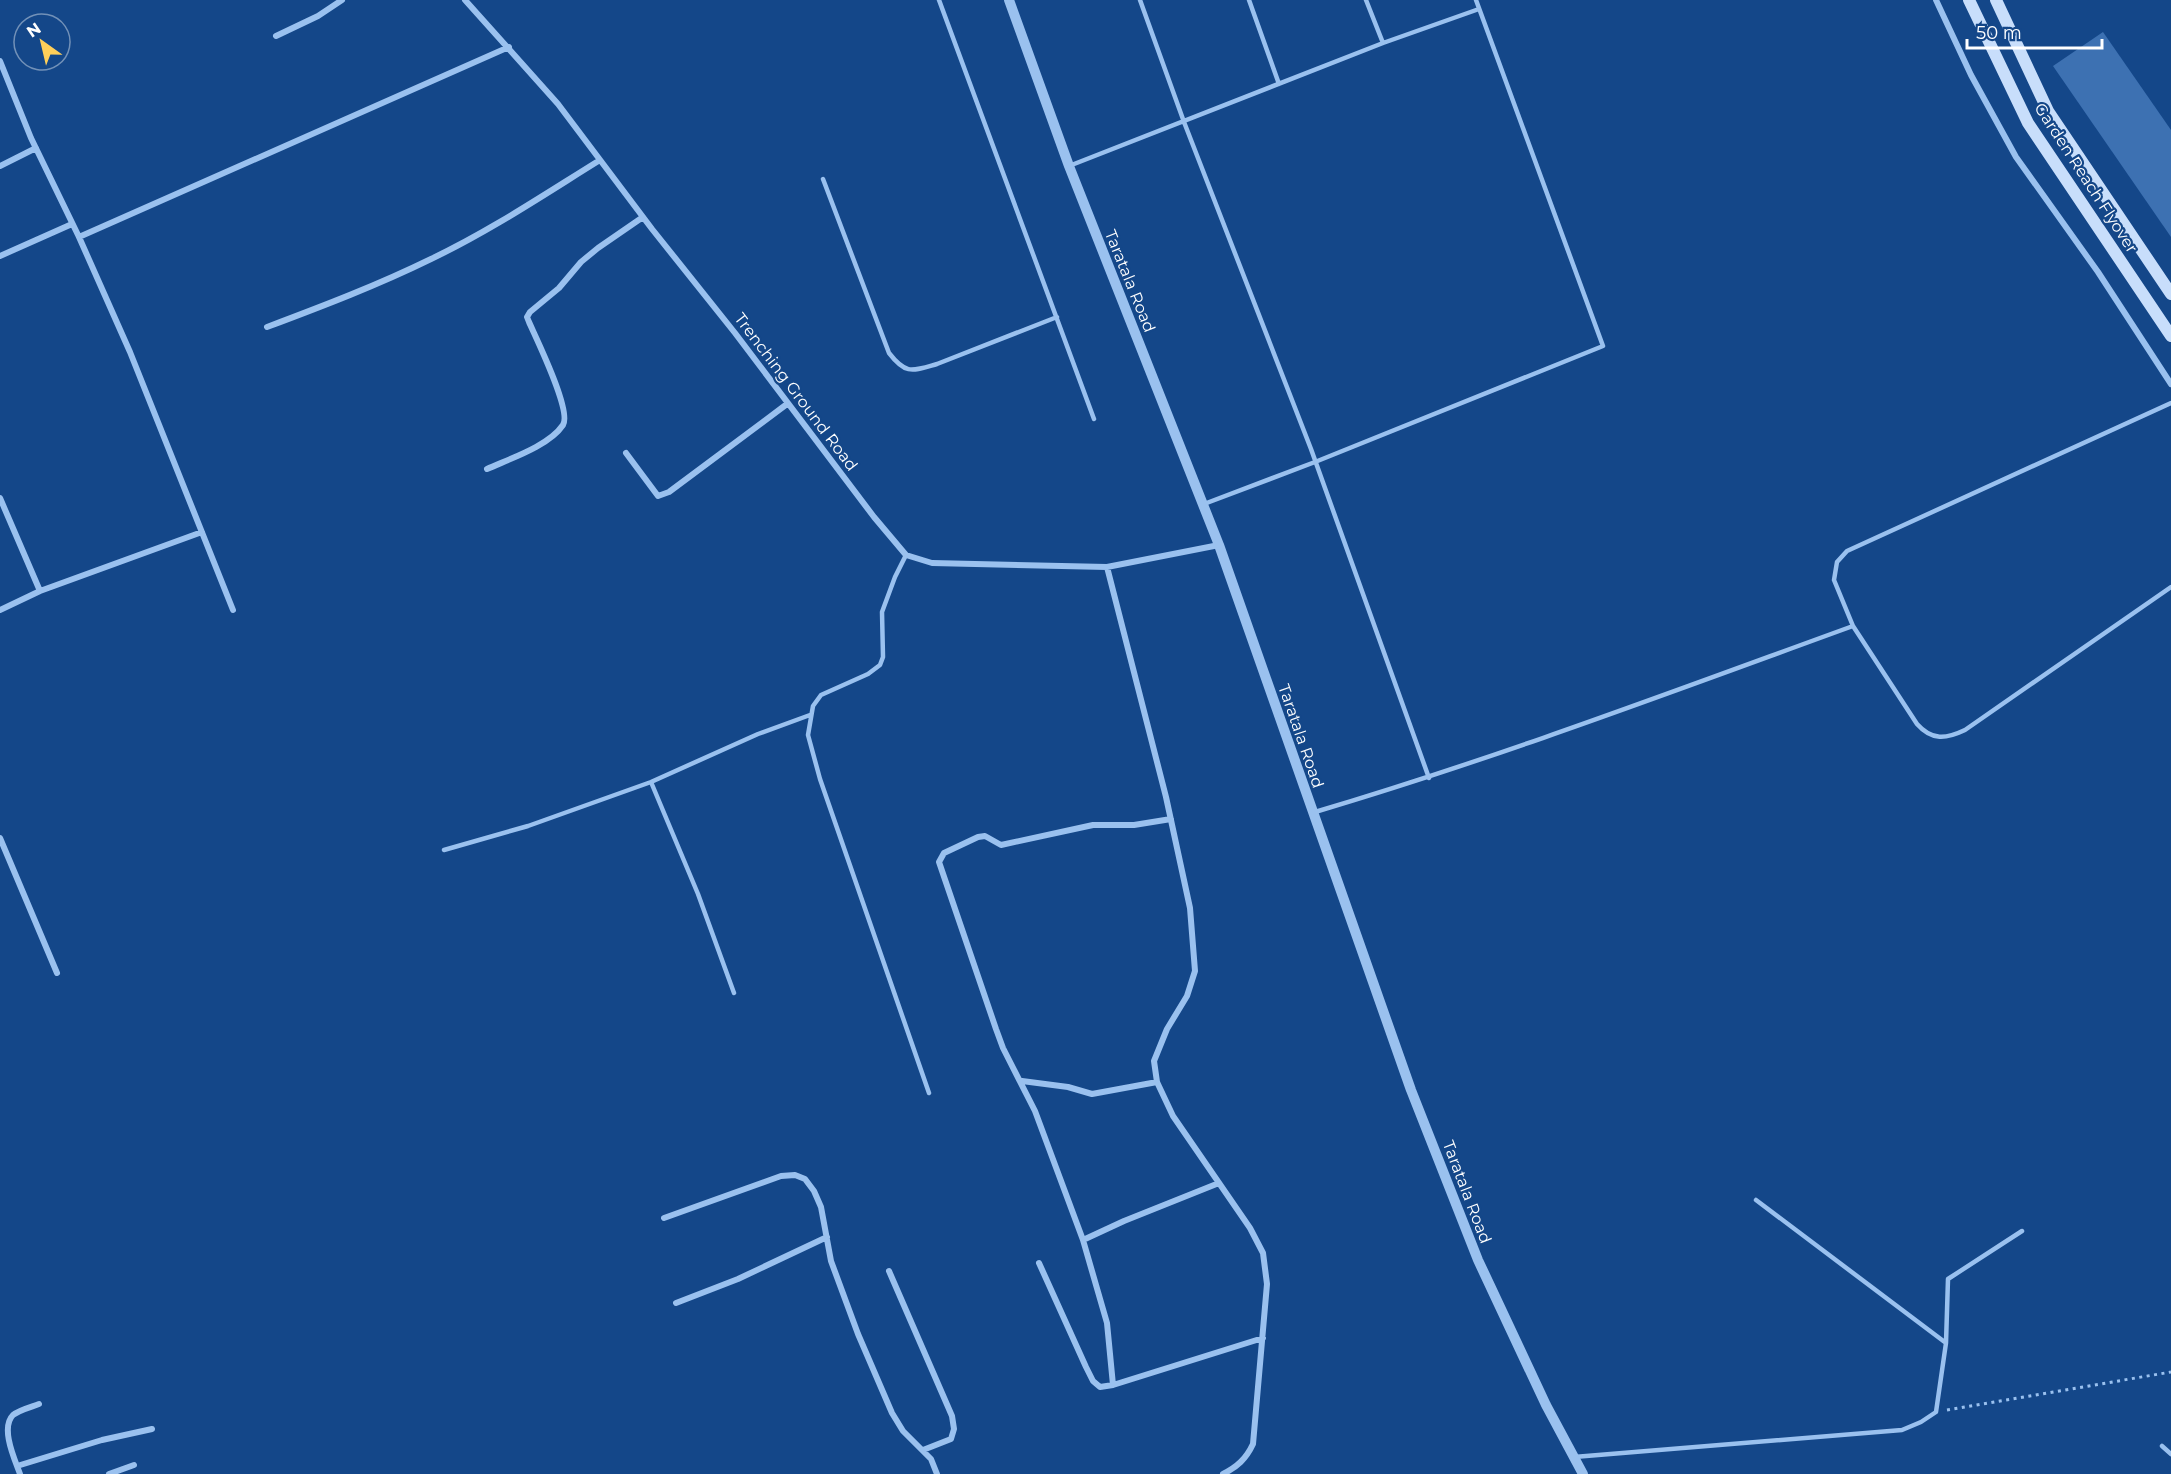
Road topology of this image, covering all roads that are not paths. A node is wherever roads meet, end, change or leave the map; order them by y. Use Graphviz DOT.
graph roads {
  1 [pos="342,0"];
  2 [pos="465,0"];
  3 [pos="939,0"];
  4 [pos="1009,0"];
  5 [pos="1140,0"];
  6 [pos="1249,0"];
  7 [pos="1366,0"];
  8 [pos="1476,0"];
  9 [pos="1936,0"];
  10 [pos="1969,0"];
  11 [pos="1996,0"];
  12 [pos="1479,9"];
  13 [pos="276,36"];
  14 [pos="1383,43"];
  15 [pos="509,47"];
  16 [pos="0,61"];
  17 [pos="1279,84"];
  18 [pos="1184,122"];
  19 [pos="36,148"];
  20 [pos="600,160"];
  21 [pos="0,166"];
  22 [pos="1069,166"];
  23 [pos="823,179"];
  24 [pos="643,217"];
  25 [pos="72,224"];
  26 [pos="79,237"];
  27 [pos="0,256"];
  28 [pos="2171,294"];
  29 [pos="1057,318"];
  30 [pos="267,327"];
  31 [pos="2171,336"];
  32 [pos="2171,384"];
  33 [pos="2171,402"];
  34 [pos="787,404"];
  35 [pos="1094,419"];
  36 [pos="626,453"];
  37 [pos="1315,462"];
  38 [pos="487,469"];
  39 [pos="0,498"];
  40 [pos="1203,505"];
  41 [pos="202,532"];
  42 [pos="1219,545"];
  43 [pos="906,555"];
  44 [pos="1107,567"];
  45 [pos="2171,587"];
  46 [pos="40,591"];
  47 [pos="0,610"];
  48 [pos="233,610"];
  49 [pos="1853,626"];
  50 [pos="810,715"];
  51 [pos="1429,778"];
  52 [pos="651,782"];
  53 [pos="1312,813"];
  54 [pos="1171,819"];
  55 [pos="0,838"];
  56 [pos="444,850"];
  57 [pos="57,973"];
  58 [pos="734,993"];
  59 [pos="1022,1081"];
  60 [pos="1157,1082"];
  61 [pos="929,1093"];
  62 [pos="1220,1183"];
  63 [pos="1756,1200"];
  64 [pos="664,1218"];
  65 [pos="2022,1231"];
  66 [pos="826,1238"];
  67 [pos="1083,1240"];
  68 [pos="1039,1263"];
  69 [pos="889,1271"];
  70 [pos="676,1303"];
  71 [pos="1263,1338"];
  72 [pos="1946,1343"];
  73 [pos="1113,1385"];
  74 [pos="39,1404"];
  75 [pos="152,1429"];
  76 [pos="2162,1446"];
  77 [pos="923,1450"];
  78 [pos="2171,1455"];
  79 [pos="1574,1456"];
  80 [pos="134,1465"];
  81 [pos="17,1466"];
  82 [pos="20,1474"];
  83 [pos="109,1474"];
  84 [pos="937,1474"];
  85 [pos="1223,1474"];
  86 [pos="1583,1474"];
  1 -- 13 [label="street"];
  2 -- 15 [label="street, Trenching Ground Road"];
  3 -- 29 [label="lane"];
  4 -- 22 [label="street, Taratala Road"];
  5 -- 18 [label="lane"];
  6 -- 17 [label="lane"];
  7 -- 14 [label="lane"];
  8 -- 12 [label="lane"];
  9 -- 32 [label="street"];
  10 -- 31 [label="main road, Garden Reach Flyover"];
  11 -- 28 [label="main road, Garden Reach Flyover"];
  12 -- 14 [label="lane"];
  12 -- 37 [label="lane"];
  14 -- 17 [label="lane"];
  15 -- 20 [label="street, Trenching Ground Road"];
  15 -- 26 [label="street"];
  16 -- 19 [label="street"];
  17 -- 18 [label="lane"];
  18 -- 22 [label="lane"];
  18 -- 37 [label="lane"];
  19 -- 21 [label="street"];
  19 -- 25 [label="street"];
  20 -- 24 [label="street, Trenching Ground Road"];
  20 -- 30 [label="street"];
  22 -- 40 [label="street, Taratala Road"];
  23 -- 29 [label="lane"];
  24 -- 34 [label="street, Trenching Ground Road"];
  24 -- 38 [label="street"];
  25 -- 26 [label="street"];
  25 -- 27 [label="street"];
  26 -- 41 [label="street"];
  29 -- 35 [label="lane"];
  33 -- 49 [label="lane"];
  34 -- 36 [label="street"];
  34 -- 43 [label="street, Trenching Ground Road"];
  37 -- 40 [label="lane"];
  37 -- 51 [label="lane"];
  39 -- 46 [label="street"];
  40 -- 42 [label="street, Taratala Road"];
  41 -- 46 [label="street"];
  41 -- 48 [label="street"];
  42 -- 44 [label="street"];
  42 -- 53 [label="street, Taratala Road"];
  43 -- 44 [label="street"];
  43 -- 50 [label="lane"];
  44 -- 54 [label="street"];
  45 -- 49 [label="lane"];
  46 -- 47 [label="street"];
  49 -- 51 [label="lane"];
  50 -- 52 [label="lane"];
  50 -- 61 [label="lane"];
  51 -- 53 [label="lane"];
  52 -- 56 [label="lane"];
  52 -- 58 [label="lane"];
  53 -- 79 [label="street, Taratala Road"];
  54 -- 59 [label="street"];
  54 -- 60 [label="street"];
  55 -- 57 [label="street"];
  59 -- 60 [label="street"];
  59 -- 67 [label="street"];
  60 -- 62 [label="street"];
  62 -- 67 [label="street"];
  62 -- 71 [label="street"];
  63 -- 72 [label="lane"];
  64 -- 66 [label="street"];
  65 -- 72 [label="lane"];
  66 -- 70 [label="street"];
  66 -- 77 [label="street"];
  67 -- 73 [label="street"];
  68 -- 73 [label="street"];
  69 -- 77 [label="street"];
  71 -- 73 [label="street"];
  71 -- 85 [label="street"];
  72 -- 79 [label="lane"];
  74 -- 81 [label="street"];
  75 -- 81 [label="street"];
  76 -- 78 [label="lane"];
  77 -- 84 [label="street"];
  79 -- 86 [label="street, Taratala Road"];
  80 -- 83 [label="street"];
  81 -- 82 [label="street"];
}
